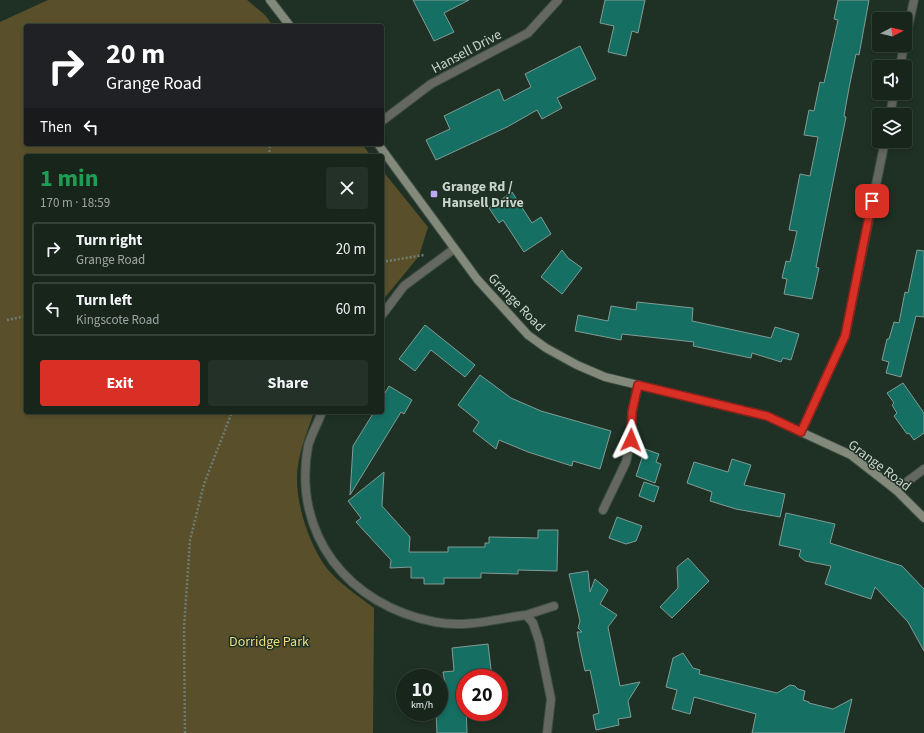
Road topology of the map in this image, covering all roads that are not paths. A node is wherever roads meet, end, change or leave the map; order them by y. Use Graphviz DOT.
graph roads {
  1 [pos="270,0"];
  2 [pos="558,0"];
  3 [pos="914,0"];
  4 [pos="911,12"];
  5 [pos="288,24"];
  6 [pos="384,119"];
  7 [pos="379,146"];
  8 [pos="884,148"];
  9 [pos="454,249"];
  10 [pos="384,312"];
  11 [pos="638,385"];
  12 [pos="321,414"];
  13 [pos="801,432"];
  14 [pos="924,469"];
  15 [pos="896,490"];
  16 [pos="604,510"];
  17 [pos="924,518"];
  18 [pos="554,606"];
  19 [pos="526,614"];
  20 [pos="547,733"];
  1 -- 5 [label="main road"];
  2 -- 6 [label="street, Hansell Drive"];
  3 -- 4 [label="street"];
  7 -- 9 [label="main road, Grange Road"];
  8 -- 13 [label="street"];
  9 -- 10 [label="street"];
  9 -- 11 [label="main road, Grange Road"];
  11 -- 13 [label="main road, Grange Road"];
  11 -- 16 [label="street"];
  12 -- 19 [label="street"];
  13 -- 15 [label="main road, Grange Road"];
  14 -- 15 [label="street"];
  15 -- 17 [label="main road, Grange Road"];
  18 -- 19 [label="street"];
  19 -- 20 [label="street"];
}
